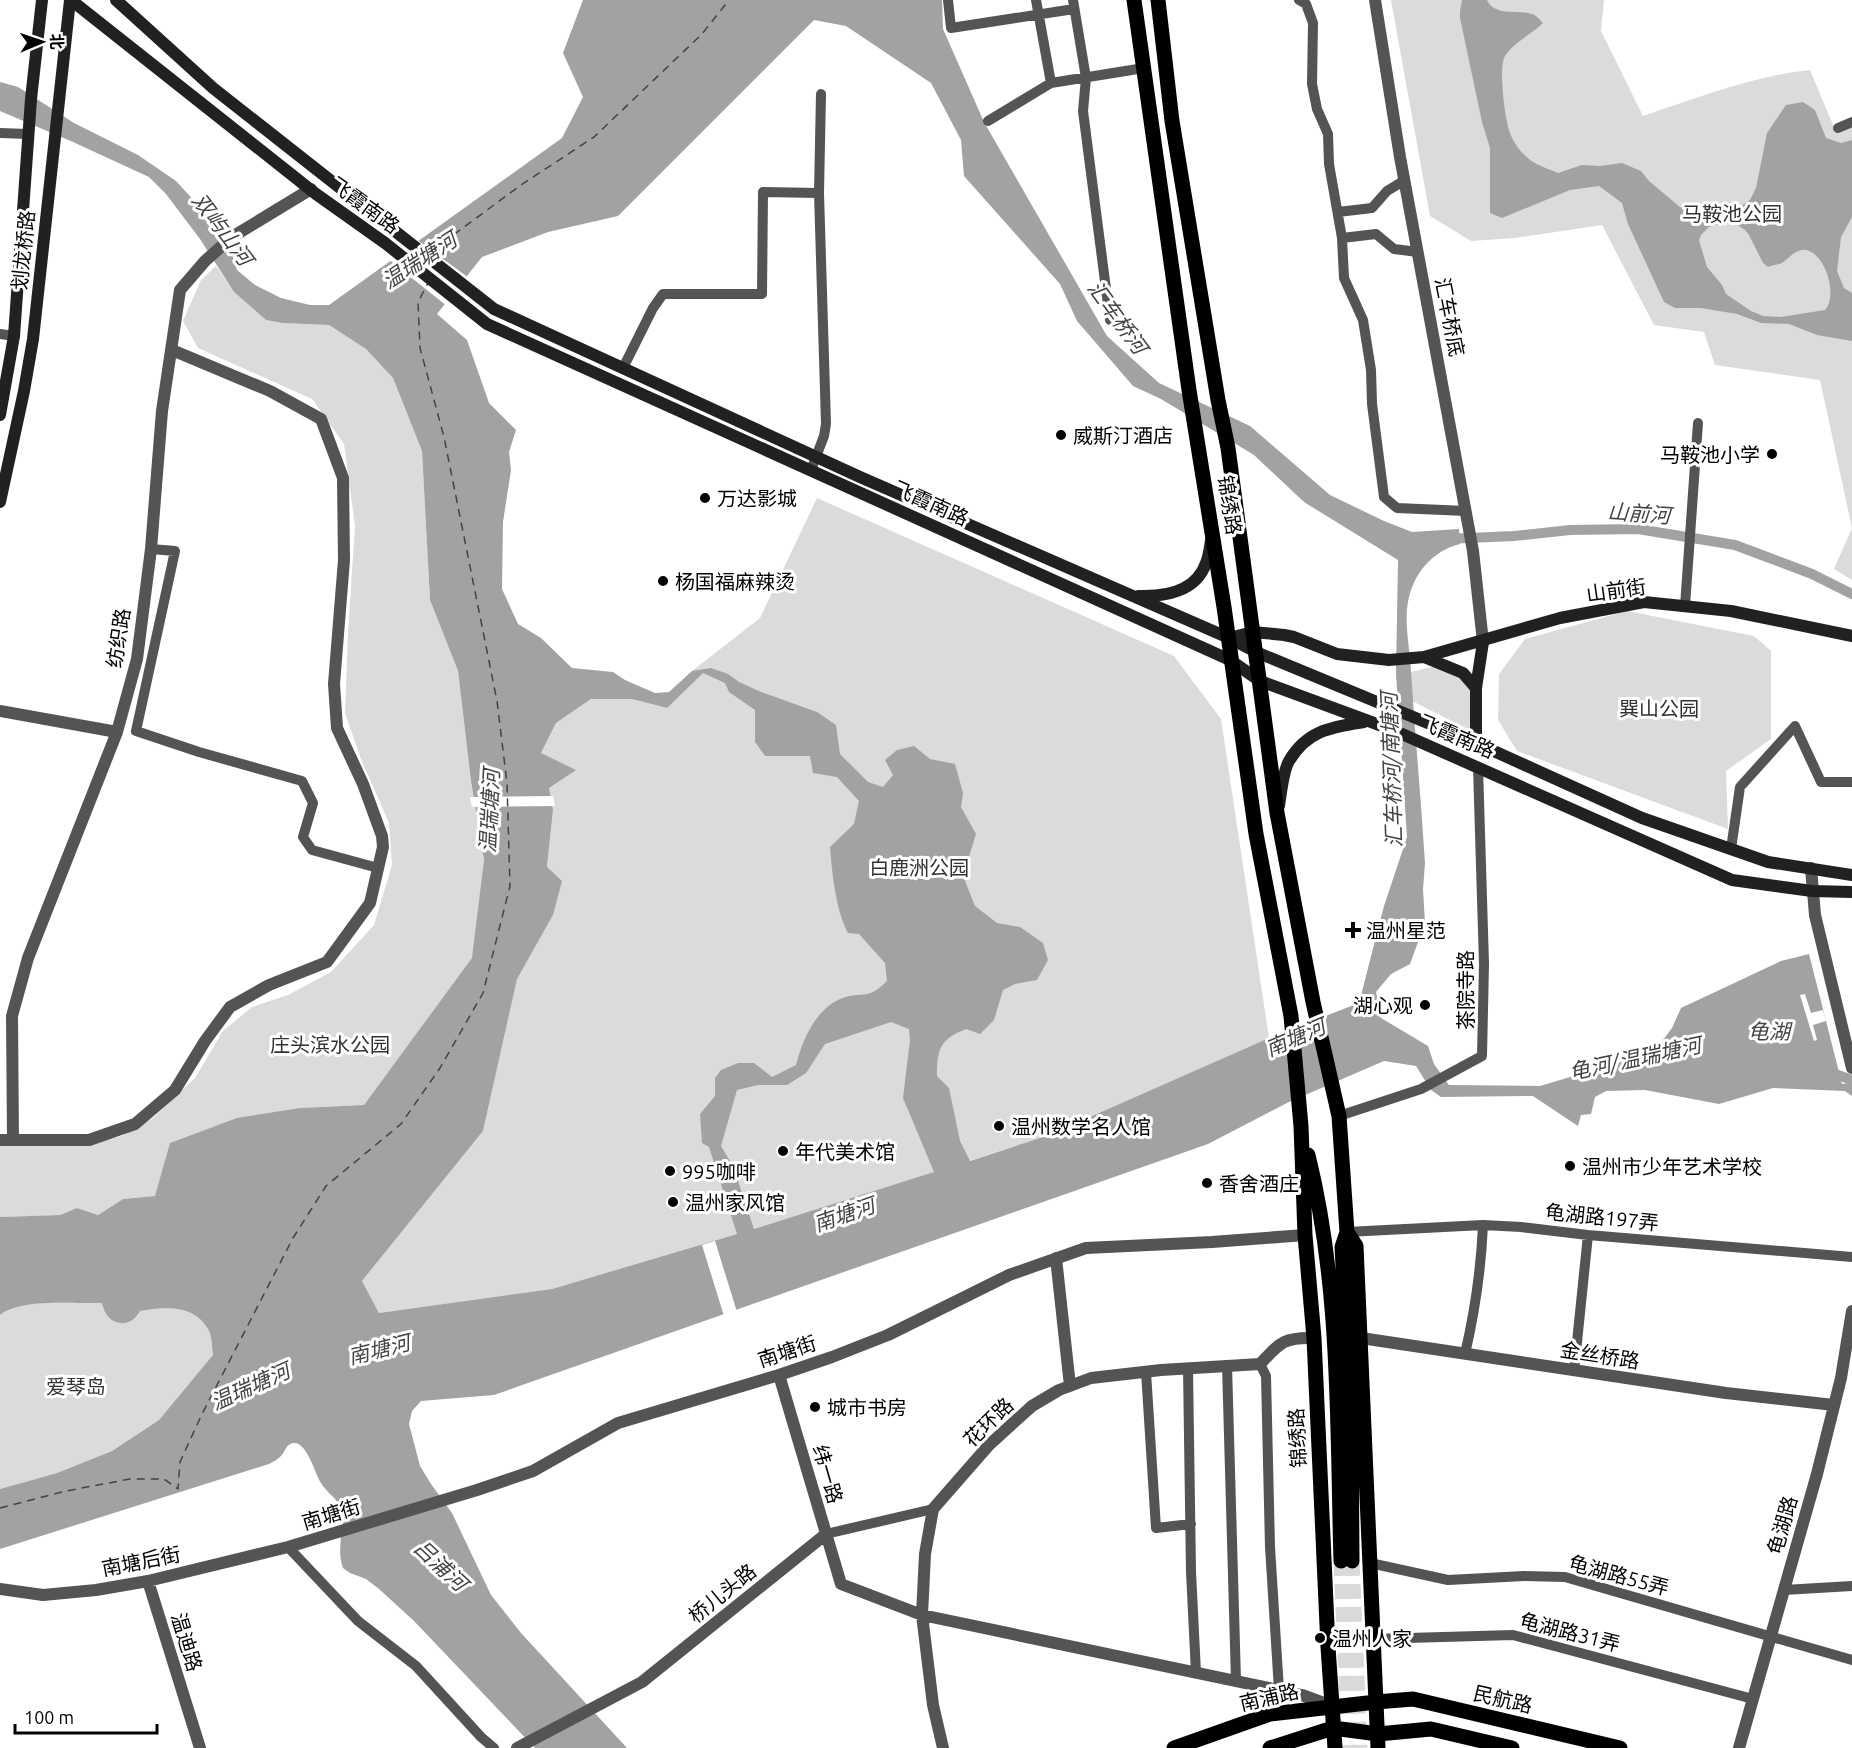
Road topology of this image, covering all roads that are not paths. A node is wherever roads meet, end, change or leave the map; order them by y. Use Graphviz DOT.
graph roads {
  1 [pos="42,0"];
  2 [pos="70,0"];
  3 [pos="116,0"];
  4 [pos="948,0"];
  5 [pos="1036,0"];
  6 [pos="1134,0"];
  7 [pos="1158,0"];
  8 [pos="1299,0"];
  9 [pos="1375,0"];
  10 [pos="1073,4"];
  11 [pos="1039,13"];
  12 [pos="1144,68"];
  13 [pos="1086,78"];
  14 [pos="1051,83"];
  15 [pos="821,94"];
  16 [pos="988,121"];
  17 [pos="1852,122"];
  18 [pos="1838,128"];
  19 [pos="0,133"];
  20 [pos="28,134"];
  21 [pos="1405,180"];
  22 [pos="311,189"];
  23 [pos="819,193"];
  24 [pos="1338,212"];
  25 [pos="1342,238"];
  26 [pos="1418,252"];
  27 [pos="1110,320"];
  28 [pos="0,334"];
  29 [pos="14,336"];
  30 [pos="172,350"];
  31 [pos="624,368"];
  32 [pos="0,415"];
  33 [pos="1698,423"];
  34 [pos="816,457"];
  35 [pos="811,470"];
  36 [pos="0,502"];
  37 [pos="1467,515"];
  38 [pos="1213,532"];
  39 [pos="150,549"];
  40 [pos="1131,596"];
  41 [pos="1685,606"];
  42 [pos="1253,632"];
  43 [pos="1852,636"];
  44 [pos="1229,638"];
  45 [pos="1483,642"];
  46 [pos="1256,652"];
  47 [pos="1423,657"];
  48 [pos="1230,660"];
  49 [pos="1260,681"];
  50 [pos="1476,688"];
  51 [pos="0,711"];
  52 [pos="1366,722"];
  53 [pos="117,732"];
  54 [pos="1476,743"];
  55 [pos="1478,767"];
  56 [pos="1852,782"];
  57 [pos="1277,813"];
  58 [pos="1731,849"];
  59 [pos="378,868"];
  60 [pos="1811,868"];
  61 [pos="1852,875"];
  62 [pos="1812,891"];
  63 [pos="1852,892"];
  64 [pos="1852,1068"];
  65 [pos="1338,1116"];
  66 [pos="1301,1126"];
  67 [pos="6,1140"];
  68 [pos="1483,1225"];
  69 [pos="1347,1232"];
  70 [pos="1305,1235"];
  71 [pos="1588,1235"];
  72 [pos="1852,1257"];
  73 [pos="1056,1258"];
  74 [pos="1852,1311"];
  75 [pos="1314,1338"];
  76 [pos="1361,1338"];
  77 [pos="1465,1354"];
  78 [pos="1260,1364"];
  79 [pos="1227,1365"];
  80 [pos="1188,1368"];
  81 [pos="1574,1371"];
  82 [pos="1146,1372"];
  83 [pos="779,1375"];
  84 [pos="1070,1386"];
  85 [pos="1834,1405"];
  86 [pos="933,1509"];
  87 [pos="1191,1524"];
  88 [pos="826,1534"];
  89 [pos="288,1547"];
  90 [pos="1370,1563"];
  91 [pos="148,1581"];
  92 [pos="1852,1586"];
  93 [pos="0,1589"];
  94 [pos="1784,1590"];
  95 [pos="922,1614"];
  96 [pos="1771,1636"];
  97 [pos="1373,1639"];
  98 [pos="1852,1660"];
  99 [pos="1196,1673"];
  100 [pos="1236,1681"];
  101 [pos="1279,1690"];
  102 [pos="1754,1699"];
  103 [pos="1376,1702"];
  104 [pos="1332,1706"];
  105 [pos="1334,1728"];
  106 [pos="1378,1741"];
  107 [pos="200,1748"];
  108 [pos="494,1748"];
  109 [pos="517,1748"];
  110 [pos="943,1748"];
  111 [pos="1174,1748"];
  112 [pos="1270,1748"];
  113 [pos="1335,1748"];
  114 [pos="1512,1748"];
  115 [pos="1620,1748"];
  116 [pos="1739,1748"];
  1 -- 20 [label="main road, 划龙桥路"];
  2 -- 22 [label="main road, 飞霞南路"];
  2 -- 36 [label="main road, 划龙桥路"];
  3 -- 31 [label="main road, 飞霞南路"];
  4 -- 11 [label="street"];
  5 -- 11 [label="street"];
  6 -- 12 [label="main road, 锦绣路"];
  7 -- 42 [label="main road, 锦绣路"];
  8 -- 24 [label="street"];
  9 -- 21 [label="street, 汇车桥底"];
  10 -- 11 [label="street"];
  10 -- 13 [label="street"];
  11 -- 14 [label="street"];
  12 -- 13 [label="street"];
  12 -- 38 [label="main road, 锦绣路"];
  13 -- 14 [label="street"];
  13 -- 27 [label="street"];
  14 -- 16 [label="street"];
  15 -- 23 [label="street"];
  17 -- 18 [label="street"];
  19 -- 20 [label="street"];
  20 -- 29 [label="main road, 划龙桥路"];
  21 -- 24 [label="street"];
  21 -- 26 [label="street, 汇车桥底"];
  22 -- 30 [label="street, 纺织路"];
  22 -- 35 [label="main road, 飞霞南路"];
  23 -- 31 [label="street"];
  23 -- 34 [label="street"];
  24 -- 25 [label="street"];
  25 -- 26 [label="street"];
  25 -- 37 [label="street"];
  26 -- 37 [label="street, 汇车桥底"];
  28 -- 29 [label="street"];
  29 -- 32 [label="main road, 划龙桥路"];
  30 -- 39 [label="street, 纺织路"];
  30 -- 59 [label="street"];
  31 -- 34 [label="main road, 飞霞南路"];
  33 -- 41 [label="street"];
  34 -- 35 [label="street"];
  34 -- 40 [label="main road, 飞霞南路"];
  35 -- 48 [label="main road, 飞霞南路"];
  37 -- 45 [label="street, 汇车桥底"];
  38 -- 40 [label="main road"];
  38 -- 44 [label="main road, 锦绣路"];
  39 -- 53 [label="street, 纺织路"];
  39 -- 59 [label="street"];
  40 -- 44 [label="main road, 飞霞南路"];
  41 -- 43 [label="main road, 山前街"];
  41 -- 45 [label="main road, 山前街"];
  42 -- 44 [label="main road, 山前街"];
  42 -- 46 [label="main road, 锦绣路"];
  42 -- 47 [label="main road, 山前街"];
  44 -- 46 [label="main road, 飞霞南路"];
  44 -- 48 [label="main road, 锦绣路"];
  45 -- 47 [label="main road, 山前街"];
  45 -- 50 [label="main road"];
  46 -- 49 [label="main road, 锦绣路"];
  46 -- 54 [label="main road, 飞霞南路"];
  47 -- 50 [label="main road, 山前街"];
  48 -- 49 [label="main road, 飞霞南路"];
  48 -- 66 [label="main road, 锦绣路"];
  49 -- 52 [label="main road, 飞霞南路"];
  49 -- 57 [label="main road, 锦绣路"];
  50 -- 54 [label="main road"];
  51 -- 53 [label="street"];
  52 -- 55 [label="main road, 飞霞南路"];
  52 -- 57 [label="main road"];
  53 -- 67 [label="street, 纺织路"];
  54 -- 58 [label="main road, 飞霞南路"];
  55 -- 62 [label="main road, 飞霞南路"];
  55 -- 65 [label="street, 茶院寺路"];
  56 -- 58 [label="street"];
  57 -- 65 [label="main road, 锦绣路"];
  58 -- 60 [label="main road, 飞霞南路"];
  59 -- 67 [label="street"];
  60 -- 61 [label="main road, 飞霞南路"];
  60 -- 62 [label="street"];
  62 -- 63 [label="main road, 飞霞南路"];
  62 -- 64 [label="street"];
  65 -- 69 [label="main road, 锦绣路"];
  66 -- 69 [label="main road, 锦绣路"];
  66 -- 70 [label="main road, 锦绣路"];
  68 -- 69 [label="street, 龟湖路197弄"];
  68 -- 71 [label="street, 龟湖路197弄"];
  68 -- 77 [label="street"];
  69 -- 76 [label="main road, 锦绣路"];
  70 -- 73 [label="street, 南塘街"];
  70 -- 75 [label="main road, 锦绣路"];
  71 -- 72 [label="street, 龟湖路197弄"];
  71 -- 81 [label="street"];
  73 -- 83 [label="street, 南塘街"];
  73 -- 84 [label="street"];
  74 -- 85 [label="street, 龟湖路"];
  75 -- 78 [label="street"];
  75 -- 104 [label="main road, 锦绣路"];
  76 -- 77 [label="street, 金丝桥路"];
  76 -- 90 [label="main road, 锦绣路"];
  77 -- 81 [label="street, 金丝桥路"];
  78 -- 79 [label="street, 花环路"];
  78 -- 101 [label="street"];
  79 -- 80 [label="street, 花环路"];
  79 -- 100 [label="street"];
  80 -- 82 [label="street, 花环路"];
  80 -- 87 [label="street"];
  81 -- 85 [label="street, 金丝桥路"];
  82 -- 84 [label="street, 花环路"];
  82 -- 87 [label="street"];
  83 -- 88 [label="street, 纬一路"];
  83 -- 89 [label="street, 南塘街"];
  84 -- 86 [label="street, 花环路"];
  85 -- 94 [label="street, 龟湖路"];
  86 -- 88 [label="street"];
  86 -- 95 [label="street"];
  87 -- 99 [label="street"];
  88 -- 95 [label="street, 纬一路"];
  88 -- 109 [label="street, 桥儿头路"];
  89 -- 91 [label="street, 南塘后街"];
  89 -- 108 [label="street"];
  90 -- 96 [label="street, 龟湖路55弄"];
  90 -- 97 [label="main road, 锦绣路"];
  91 -- 93 [label="street, 南塘后街"];
  91 -- 107 [label="street, 温迪路"];
  92 -- 94 [label="street"];
  94 -- 96 [label="street, 龟湖路"];
  95 -- 99 [label="street"];
  95 -- 110 [label="street"];
  96 -- 98 [label="street, 龟湖路55弄"];
  96 -- 102 [label="street, 龟湖路"];
  97 -- 102 [label="street, 龟湖路31弄"];
  97 -- 103 [label="main road, 锦绣路"];
  99 -- 100 [label="street"];
  100 -- 101 [label="street"];
  101 -- 104 [label="street"];
  102 -- 116 [label="street, 龟湖路"];
  103 -- 104 [label="main road, 南浦路"];
  103 -- 106 [label="main road, 锦绣路"];
  103 -- 115 [label="main road, 民航路"];
  104 -- 105 [label="main road, 锦绣路"];
  104 -- 111 [label="main road, 南浦路"];
  105 -- 106 [label="main road"];
  105 -- 112 [label="main road"];
  105 -- 113 [label="main road, 锦绣路"];
  106 -- 114 [label="main road"];
}
